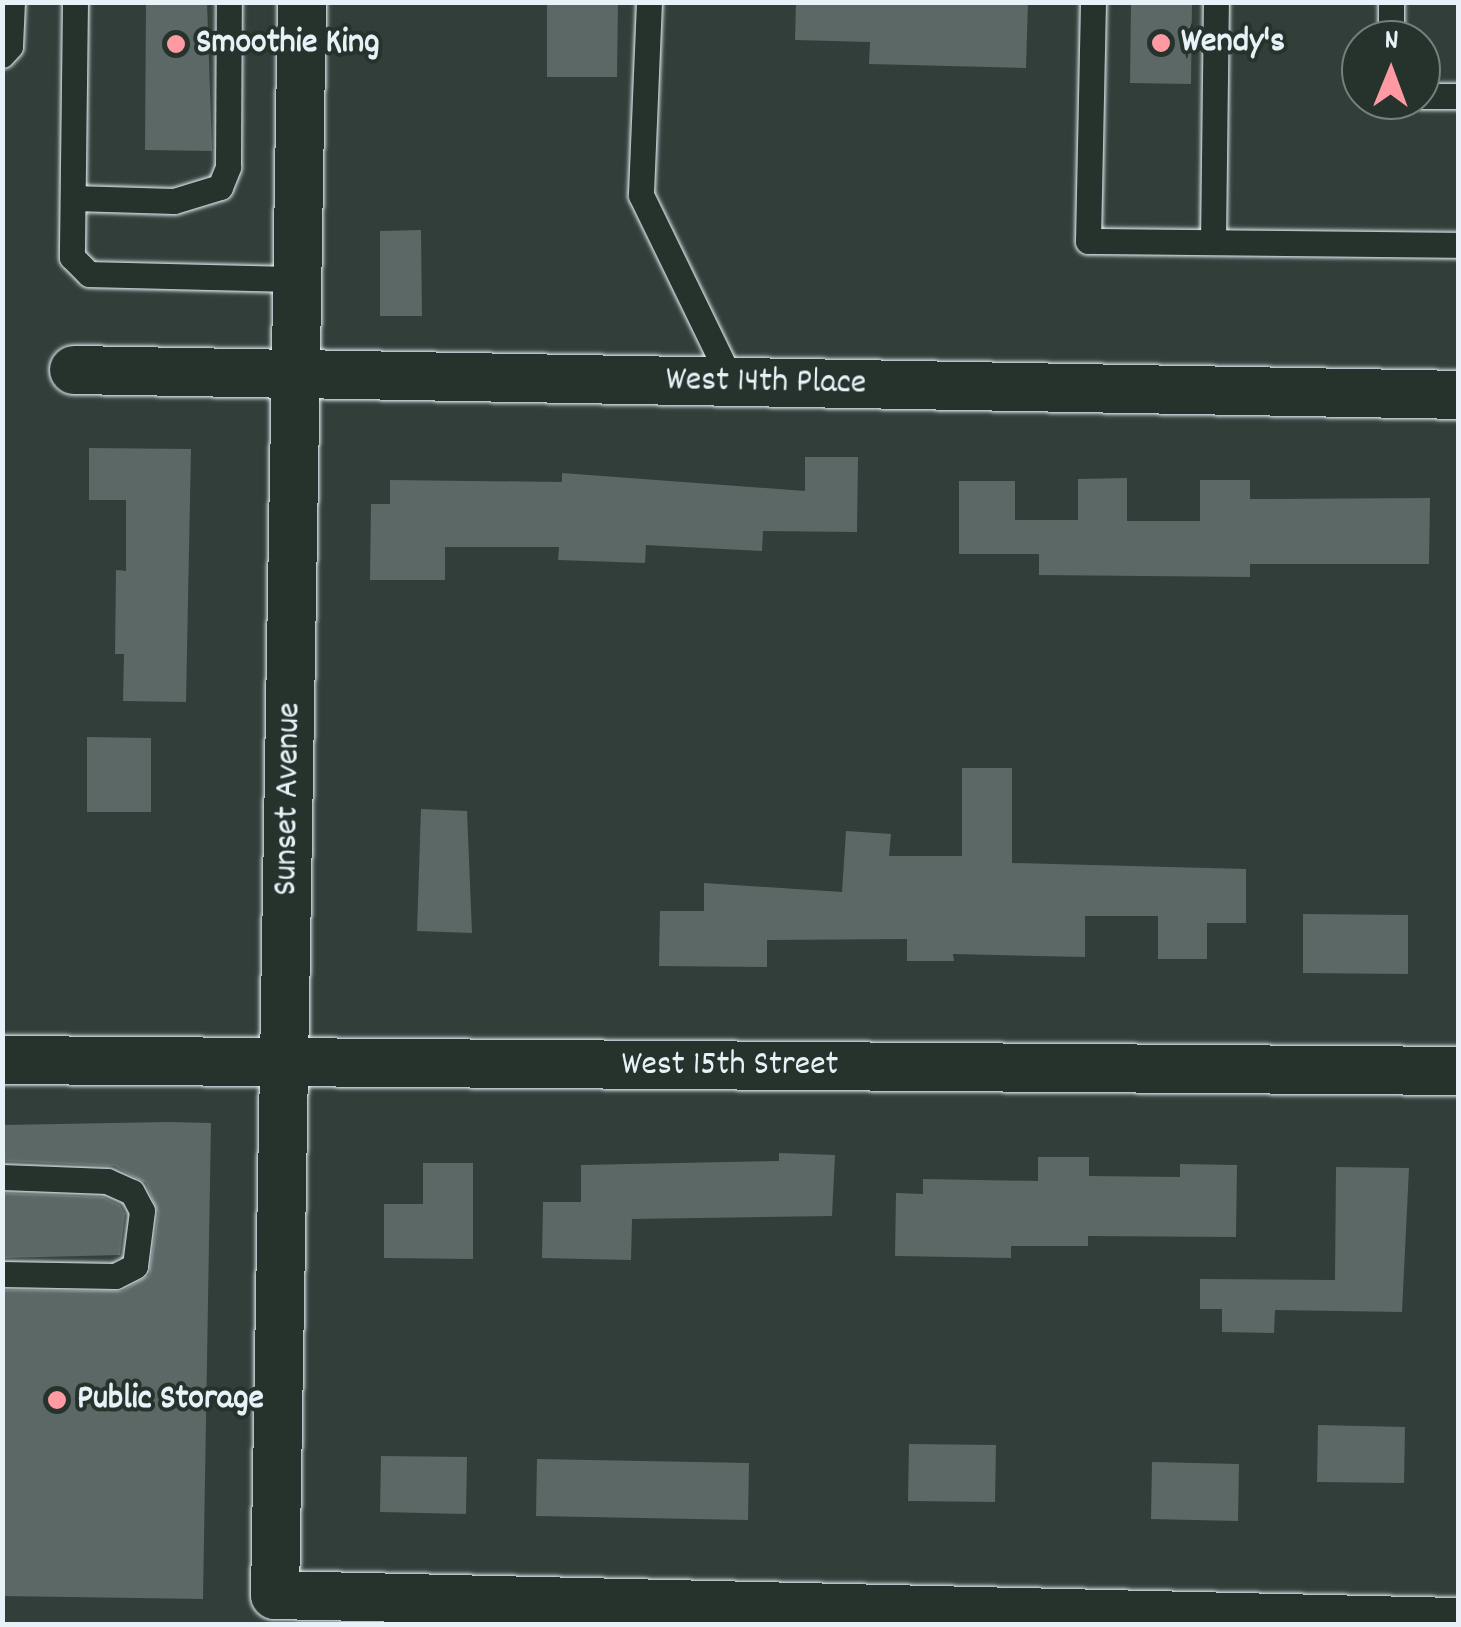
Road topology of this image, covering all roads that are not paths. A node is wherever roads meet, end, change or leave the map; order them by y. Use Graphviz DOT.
graph roads {
  1 [pos="12,2"];
  2 [pos="75,2"];
  3 [pos="230,2"];
  4 [pos="302,2"];
  5 [pos="649,2"];
  6 [pos="1093,2"];
  7 [pos="1216,2"];
  8 [pos="5,49"];
  9 [pos="73,198"];
  10 [pos="1213,242"];
  11 [pos="1458,245"];
  12 [pos="299,280"];
  13 [pos="74,370"];
  14 [pos="298,374"];
  15 [pos="732,382"];
  16 [pos="1458,395"];
  17 [pos="2,1060"];
  18 [pos="283,1063"];
  19 [pos="1458,1071"];
  20 [pos="2,1177"];
  21 [pos="2,1274"];
  22 [pos="1458,1622"];
  1 -- 8 [label="lane"];
  2 -- 9 [label="lane"];
  3 -- 9 [label="lane"];
  4 -- 12 [label="street, Sunset Avenue"];
  5 -- 15 [label="lane"];
  6 -- 10 [label="lane"];
  7 -- 10 [label="lane"];
  9 -- 12 [label="lane"];
  10 -- 11 [label="lane"];
  12 -- 14 [label="street, Sunset Avenue"];
  13 -- 14 [label="street, West 14th Place"];
  14 -- 15 [label="street, West 14th Place"];
  14 -- 18 [label="street, Sunset Avenue"];
  15 -- 16 [label="street, West 14th Place"];
  17 -- 18 [label="street, West 15th Street"];
  18 -- 19 [label="street, West 15th Street"];
  18 -- 22 [label="street, Sunset Avenue"];
  20 -- 21 [label="lane"];
}
